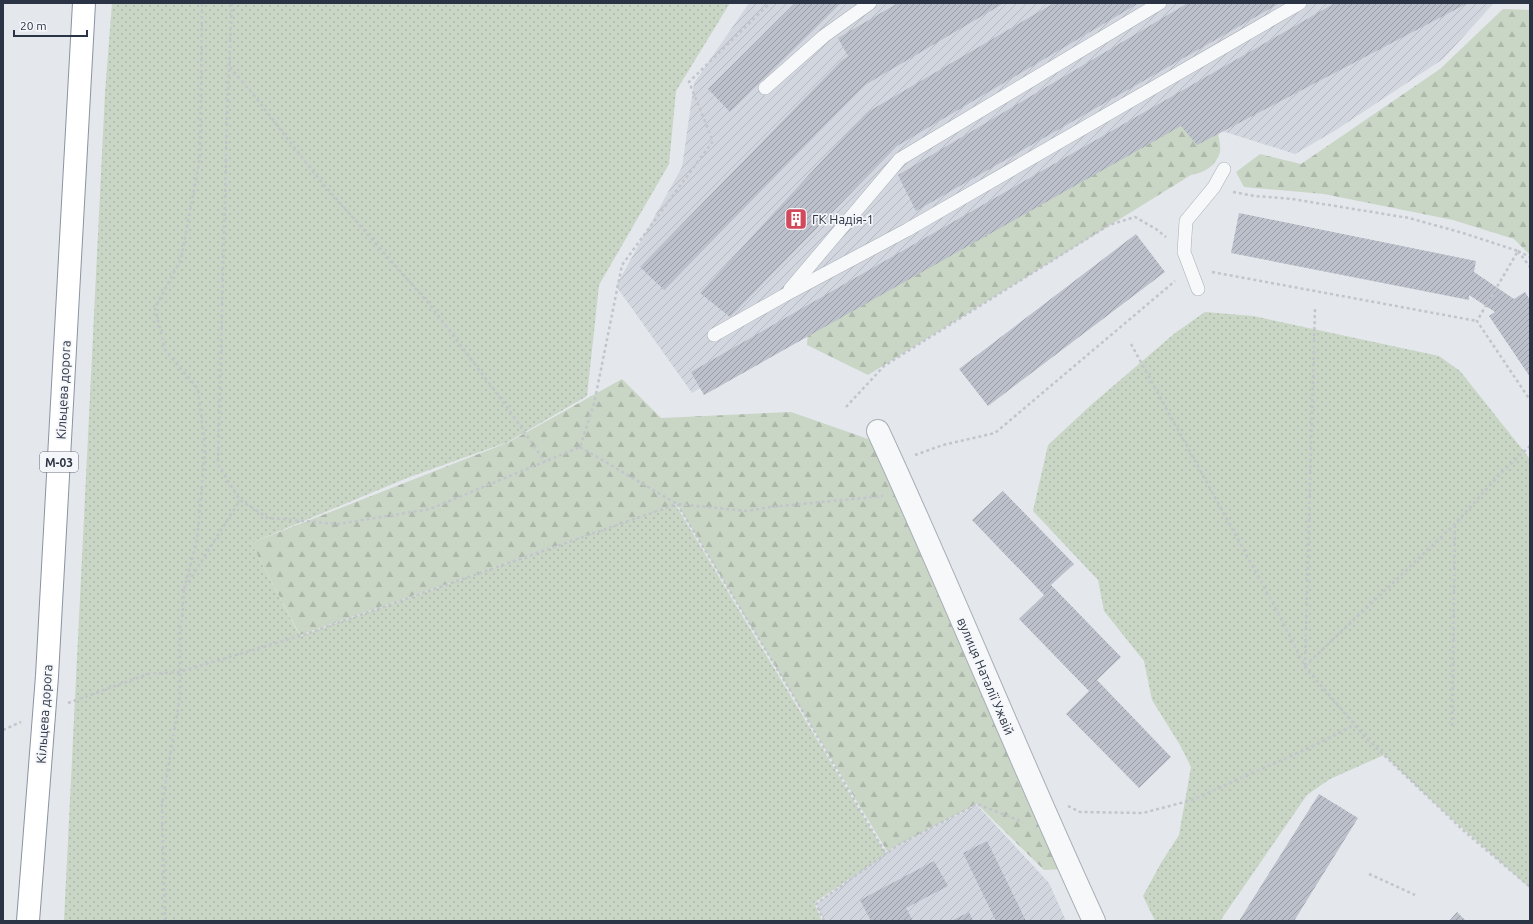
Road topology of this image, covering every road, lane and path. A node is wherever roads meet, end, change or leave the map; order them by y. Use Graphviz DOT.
graph roads {
  1 [pos="84,3"];
  2 [pos="202,3"];
  3 [pos="232,3"];
  4 [pos="770,3"];
  5 [pos="870,3"];
  6 [pos="1160,3"];
  7 [pos="1300,3"];
  8 [pos="229,66"];
  9 [pos="765,88"];
  10 [pos="1224,169"];
  11 [pos="1518,251"];
  12 [pos="1184,252"];
  13 [pos="1530,257"];
  14 [pos="1530,267"];
  15 [pos="1190,268"];
  16 [pos="1198,289"];
  17 [pos="785,295"];
  18 [pos="1315,308"];
  19 [pos="1477,321"];
  20 [pos="714,335"];
  21 [pos="1131,344"];
  22 [pos="1530,400"];
  23 [pos="846,407"];
  24 [pos="878,431"];
  25 [pos="1530,446"];
  26 [pos="580,447"];
  27 [pos="916,454"];
  28 [pos="545,462"];
  29 [pos="907,494"];
  30 [pos="240,500"];
  31 [pos="677,504"];
  32 [pos="1455,524"];
  33 [pos="184,589"];
  34 [pos="1305,667"];
  35 [pos="179,672"];
  36 [pos="45,710"];
  37 [pos="1354,725"];
  38 [pos="1452,726"];
  39 [pos="1064,804"];
  40 [pos="1052,829"];
  41 [pos="886,854"];
  42 [pos="1369,874"];
  43 [pos="1530,887"];
  44 [pos="1415,895"];
  45 [pos="28,921"];
  46 [pos="165,921"];
  47 [pos="824,921"];
  48 [pos="1094,921"];
  1 -- 36 [label="highway, Кільцева дорога / М-03"];
  2 -- 33 [label="path"];
  3 -- 8 [label="path"];
  4 -- 26 [label="path"];
  5 -- 9 [label="lane"];
  6 -- 17 [label="lane"];
  7 -- 17 [label="lane"];
  8 -- 28 [label="path"];
  8 -- 30 [label="path"];
  10 -- 11 [label="path"];
  10 -- 12 [label="lane"];
  11 -- 13 [label="path"];
  11 -- 14 [label="path"];
  11 -- 19 [label="path"];
  12 -- 15 [label="lane"];
  12 -- 23 [label="path"];
  15 -- 16 [label="lane"];
  15 -- 19 [label="path"];
  15 -- 27 [label="path"];
  17 -- 20 [label="lane"];
  18 -- 34 [label="path"];
  19 -- 22 [label="path"];
  21 -- 34 [label="path"];
  24 -- 29 [label="street, вулиця Наталії Ужвій"];
  25 -- 32 [label="path"];
  26 -- 28 [label="path"];
  26 -- 31 [label="path"];
  28 -- 30 [label="path"];
  29 -- 31 [label="path"];
  29 -- 40 [label="street, вулиця Наталії Ужвій"];
  30 -- 33 [label="path"];
  31 -- 35 [label="path"];
  31 -- 41 [label="path"];
  32 -- 34 [label="path"];
  32 -- 38 [label="path"];
  33 -- 35 [label="path"];
  34 -- 37 [label="path"];
  35 -- 36 [label="path"];
  35 -- 46 [label="path"];
  36 -- 45 [label="highway, Кільцева дорога / М-03"];
  37 -- 39 [label="path"];
  37 -- 43 [label="path"];
  40 -- 41 [label="path"];
  40 -- 48 [label="street, вулиця Наталії Ужвій"];
  41 -- 47 [label="path"];
  42 -- 44 [label="path"];
}
